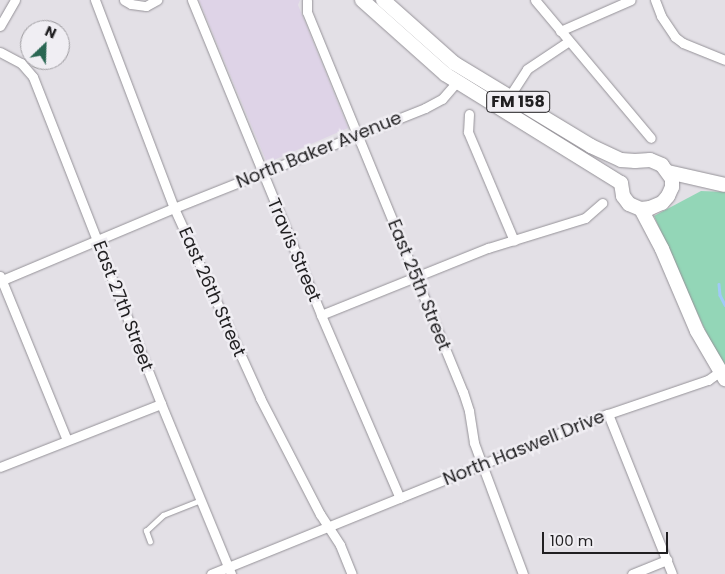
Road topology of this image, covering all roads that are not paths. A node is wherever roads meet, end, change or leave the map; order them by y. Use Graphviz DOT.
graph roads {
  1 [pos="15,0"];
  2 [pos="95,0"];
  3 [pos="124,0"];
  4 [pos="157,0"];
  5 [pos="192,0"];
  6 [pos="306,0"];
  7 [pos="362,0"];
  8 [pos="383,0"];
  9 [pos="535,0"];
  10 [pos="631,0"];
  11 [pos="656,0"];
  12 [pos="0,26"];
  13 [pos="560,31"];
  14 [pos="569,42"];
  15 [pos="0,52"];
  16 [pos="725,60"];
  17 [pos="457,82"];
  18 [pos="509,97"];
  19 [pos="469,114"];
  20 [pos="358,135"];
  21 [pos="651,138"];
  22 [pos="636,161"];
  23 [pos="668,172"];
  24 [pos="262,173"];
  25 [pos="621,183"];
  26 [pos="725,185"];
  27 [pos="602,203"];
  28 [pos="174,208"];
  29 [pos="641,209"];
  30 [pos="97,239"];
  31 [pos="514,241"];
  32 [pos="414,276"];
  33 [pos="0,279"];
  34 [pos="321,315"];
  35 [pos="722,376"];
  36 [pos="161,404"];
  37 [pos="608,414"];
  38 [pos="67,440"];
  39 [pos="483,464"];
  40 [pos="0,467"];
  41 [pos="400,498"];
  42 [pos="201,500"];
  43 [pos="329,527"];
  44 [pos="150,542"];
  45 [pos="667,560"];
  46 [pos="230,570"];
  47 [pos="211,574"];
  48 [pos="352,574"];
  49 [pos="523,574"];
  50 [pos="632,574"];
  51 [pos="672,574"];
  1 -- 12 [label="street"];
  2 -- 28 [label="street, East 26th Street"];
  3 -- 4 [label="street"];
  5 -- 24 [label="street, Travis Street"];
  6 -- 20 [label="street, East 25th Street"];
  7 -- 17 [label="main road, FM 158"];
  8 -- 18 [label="main road, FM 158"];
  9 -- 13 [label="street"];
  10 -- 13 [label="street"];
  11 -- 16 [label="street"];
  13 -- 14 [label="street"];
  14 -- 18 [label="street"];
  14 -- 21 [label="street"];
  15 -- 30 [label="street, East 27th Street"];
  17 -- 20 [label="street, North Baker Avenue"];
  17 -- 25 [label="main road, FM 158"];
  18 -- 22 [label="main road, FM 158"];
  19 -- 31 [label="street"];
  20 -- 24 [label="street, North Baker Avenue"];
  20 -- 32 [label="street, East 25th Street"];
  22 -- 23 [label="main road, FM 158"];
  22 -- 25 [label="main road"];
  23 -- 26 [label="main road, FM 158"];
  23 -- 29 [label="main road"];
  24 -- 28 [label="street, North Baker Avenue"];
  24 -- 34 [label="street, Travis Street"];
  25 -- 29 [label="main road"];
  27 -- 31 [label="street"];
  28 -- 30 [label="street, North Baker Avenue"];
  28 -- 43 [label="street, East 26th Street"];
  29 -- 35 [label="main road"];
  30 -- 33 [label="street, North Baker Avenue"];
  30 -- 36 [label="street, East 27th Street"];
  31 -- 32 [label="street"];
  32 -- 34 [label="street"];
  32 -- 39 [label="street, East 25th Street"];
  33 -- 38 [label="street"];
  34 -- 41 [label="street, Travis Street"];
  35 -- 37 [label="street, North Haswell Drive"];
  36 -- 38 [label="street"];
  36 -- 42 [label="street, East 27th Street"];
  37 -- 39 [label="street, North Haswell Drive"];
  37 -- 45 [label="street"];
  38 -- 40 [label="street"];
  39 -- 41 [label="street, North Haswell Drive"];
  39 -- 49 [label="street, East 25th Street"];
  41 -- 43 [label="street, North Haswell Drive"];
  42 -- 44 [label="lane"];
  42 -- 46 [label="street, East 27th Street"];
  43 -- 46 [label="street, North Haswell Drive"];
  43 -- 48 [label="street, East 26th Street"];
  45 -- 50 [label="street"];
  45 -- 51 [label="street"];
  46 -- 47 [label="street, North Haswell Drive"];
}
